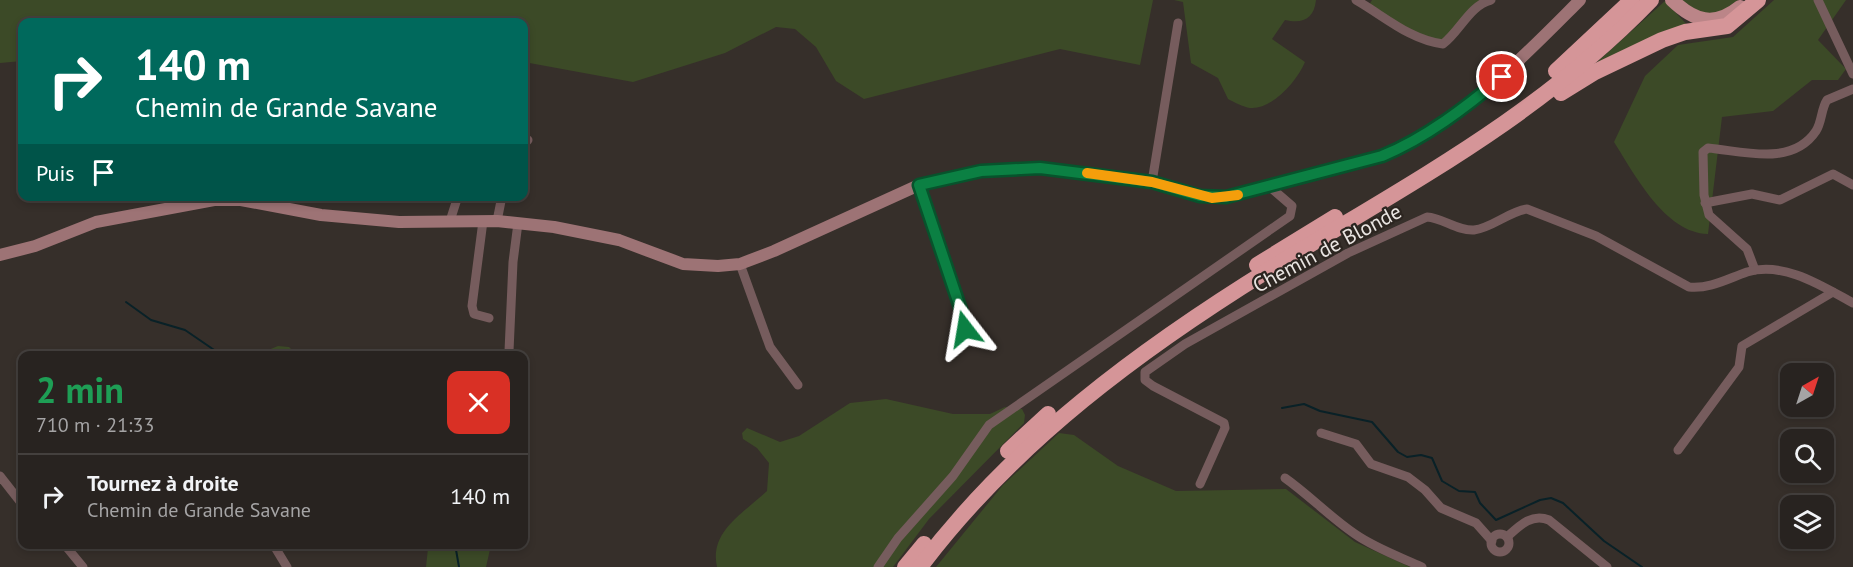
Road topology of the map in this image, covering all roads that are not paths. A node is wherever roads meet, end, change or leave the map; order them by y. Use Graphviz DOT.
graph roads {
  1 [pos="1356,0"];
  2 [pos="1491,0"];
  3 [pos="1580,0"];
  4 [pos="1623,0"];
  5 [pos="1632,0"];
  6 [pos="1651,0"];
  7 [pos="1662,0"];
  8 [pos="1758,0"];
  9 [pos="1818,0"];
  10 [pos="1744,2"];
  11 [pos="1675,4"];
  12 [pos="1178,22"];
  13 [pos="1598,42"];
  14 [pos="1853,74"];
  15 [pos="1853,90"];
  16 [pos="1515,117"];
  17 [pos="1152,182"];
  18 [pos="919,185"];
  19 [pos="1853,185"];
  20 [pos="1270,187"];
  21 [pos="209,201"];
  22 [pos="247,201"];
  23 [pos="456,201"];
  24 [pos="501,201"];
  25 [pos="1705,203"];
  26 [pos="483,220"];
  27 [pos="450,221"];
  28 [pos="497,221"];
  29 [pos="518,223"];
  30 [pos="0,255"];
  31 [pos="740,264"];
  32 [pos="1755,270"];
  33 [pos="1833,292"];
  34 [pos="1853,303"];
  35 [pos="489,318"];
  36 [pos="965,329"];
  37 [pos="509,351"];
  38 [pos="798,385"];
  39 [pos="1321,433"];
  40 [pos="1678,450"];
  41 [pos="0,476"];
  42 [pos="1285,478"];
  43 [pos="1200,484"];
  44 [pos="18,499"];
  45 [pos="1507,537"];
  46 [pos="1492,541"];
  47 [pos="68,549"];
  48 [pos="276,549"];
  49 [pos="83,567"];
  50 [pos="288,567"];
  51 [pos="878,567"];
  52 [pos="905,567"];
  53 [pos="920,567"];
  54 [pos="1422,567"];
  55 [pos="1607,567"];
  1 -- 2 [label="street"];
  3 -- 20 [label="street"];
  4 -- 13 [label="highway"];
  5 -- 13 [label="highway"];
  6 -- 13 [label="highway"];
  7 -- 13 [label="highway"];
  8 -- 16 [label="highway"];
  9 -- 14 [label="street"];
  10 -- 11 [label="main road"];
  12 -- 17 [label="street"];
  13 -- 16 [label="highway"];
  13 -- 52 [label="highway"];
  15 -- 25 [label="street"];
  16 -- 53 [label="highway"];
  17 -- 18 [label="street"];
  17 -- 20 [label="street"];
  18 -- 31 [label="street"];
  18 -- 36 [label="street"];
  19 -- 25 [label="street"];
  20 -- 51 [label="street"];
  21 -- 30 [label="street"];
  22 -- 27 [label="street"];
  23 -- 27 [label="street"];
  24 -- 28 [label="street"];
  25 -- 32 [label="street"];
  26 -- 27 [label="street"];
  26 -- 28 [label="street"];
  26 -- 35 [label="street"];
  28 -- 29 [label="street"];
  29 -- 31 [label="street"];
  29 -- 37 [label="street"];
  31 -- 38 [label="street"];
  32 -- 33 [label="street, Chemin de Blonde"];
  32 -- 43 [label="street, Chemin de Blonde"];
  33 -- 34 [label="street, Chemin de Blonde"];
  33 -- 40 [label="street"];
  39 -- 46 [label="street"];
  41 -- 44 [label="street"];
  42 -- 54 [label="street"];
  45 -- 46 [label="street"];
  45 -- 46 [label="street"];
  45 -- 55 [label="street"];
  47 -- 49 [label="street"];
  48 -- 50 [label="street"];
}
